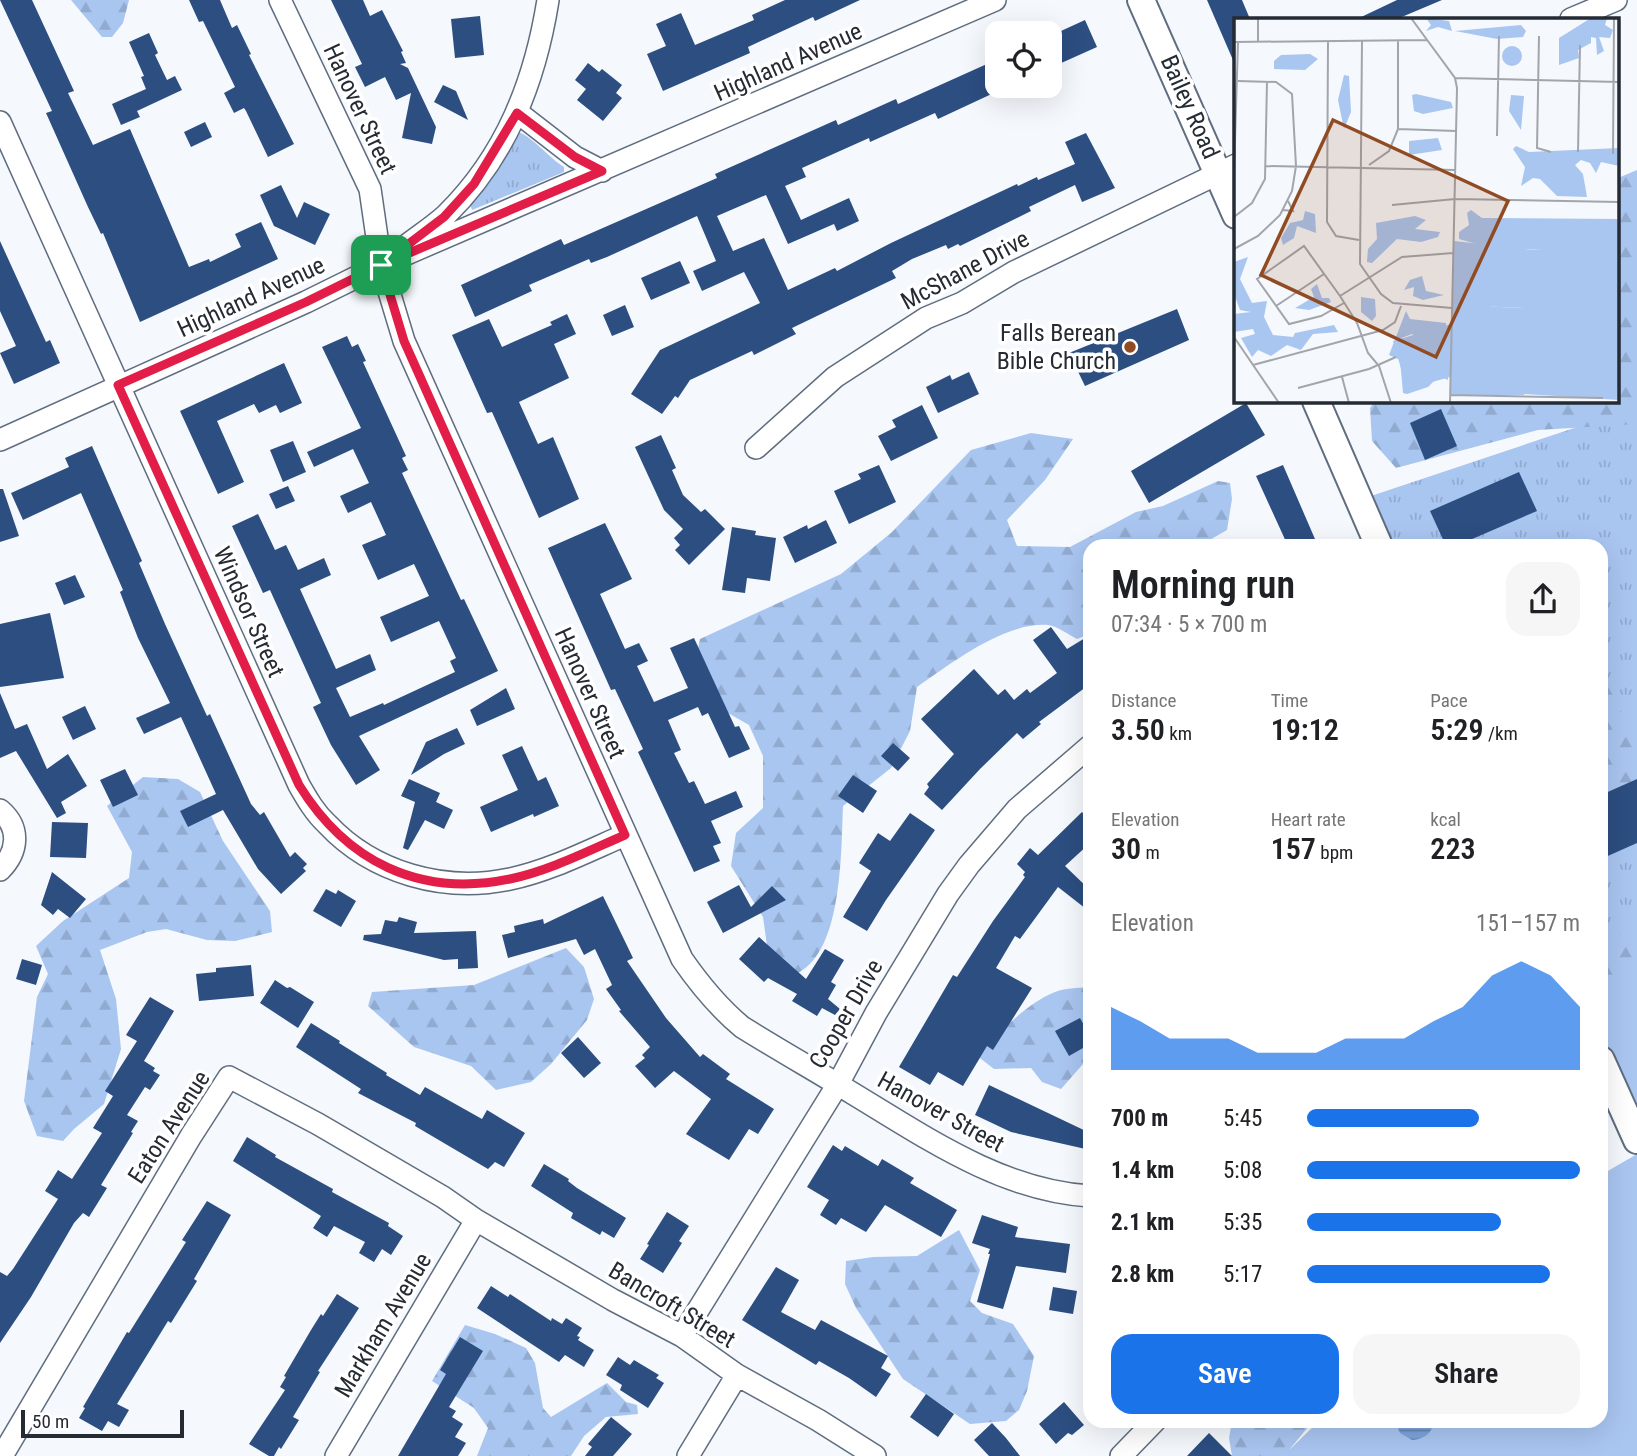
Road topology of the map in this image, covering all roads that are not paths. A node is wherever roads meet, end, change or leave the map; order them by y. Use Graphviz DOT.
graph roads {
  1 [pos="280,0"];
  2 [pos="548,0"];
  3 [pos="995,0"];
  4 [pos="1141,0"];
  5 [pos="1616,0"];
  6 [pos="1573,18"];
  7 [pos="517,113"];
  8 [pos="0,122"];
  9 [pos="1228,169"];
  10 [pos="602,171"];
  11 [pos="1234,204"];
  12 [pos="381,265"];
  13 [pos="118,385"];
  14 [pos="1316,402"];
  15 [pos="0,440"];
  16 [pos="756,448"];
  17 [pos="1376,539"];
  18 [pos="1083,752"];
  19 [pos="0,810"];
  20 [pos="625,835"];
  21 [pos="0,870"];
  22 [pos="1608,1076"];
  23 [pos="838,1084"];
  24 [pos="1637,1140"];
  25 [pos="1083,1195"];
  26 [pos="443,1197"];
  27 [pos="476,1220"];
  28 [pos="682,1336"];
  29 [pos="737,1376"];
  30 [pos="1148,1428"];
  31 [pos="2,1456"];
  32 [pos="336,1456"];
  33 [pos="688,1456"];
  34 [pos="875,1456"];
  35 [pos="1121,1456"];
  1 -- 12 [label="street, Hanover Street"];
  2 -- 7 [label="street"];
  3 -- 10 [label="street, Highland Avenue"];
  4 -- 9 [label="street, Bailey Road"];
  5 -- 6 [label="street"];
  7 -- 10 [label="street"];
  7 -- 12 [label="street"];
  8 -- 13 [label="street, Windsor Street"];
  9 -- 11 [label="street, Bailey Road"];
  9 -- 16 [label="street, McShane Drive"];
  10 -- 12 [label="street, Highland Avenue"];
  12 -- 13 [label="street, Highland Avenue"];
  12 -- 20 [label="street, Hanover Street"];
  13 -- 15 [label="street, Highland Avenue"];
  13 -- 20 [label="street, Windsor Street"];
  14 -- 17 [label="street"];
  18 -- 23 [label="street, Cooper Drive"];
  19 -- 21 [label="street"];
  20 -- 23 [label="street, Hanover Street"];
  22 -- 24 [label="street"];
  23 -- 25 [label="street, Hanover Street"];
  23 -- 28 [label="street, Cooper Drive"];
  26 -- 27 [label="street, Bancroft Street"];
  26 -- 31 [label="street, Eaton Avenue"];
  27 -- 28 [label="street, Bancroft Street"];
  27 -- 32 [label="street, Markham Avenue"];
  28 -- 29 [label="street, Bancroft Street"];
  29 -- 33 [label="street"];
  29 -- 34 [label="street, Bancroft Street"];
  30 -- 35 [label="street"];
}
